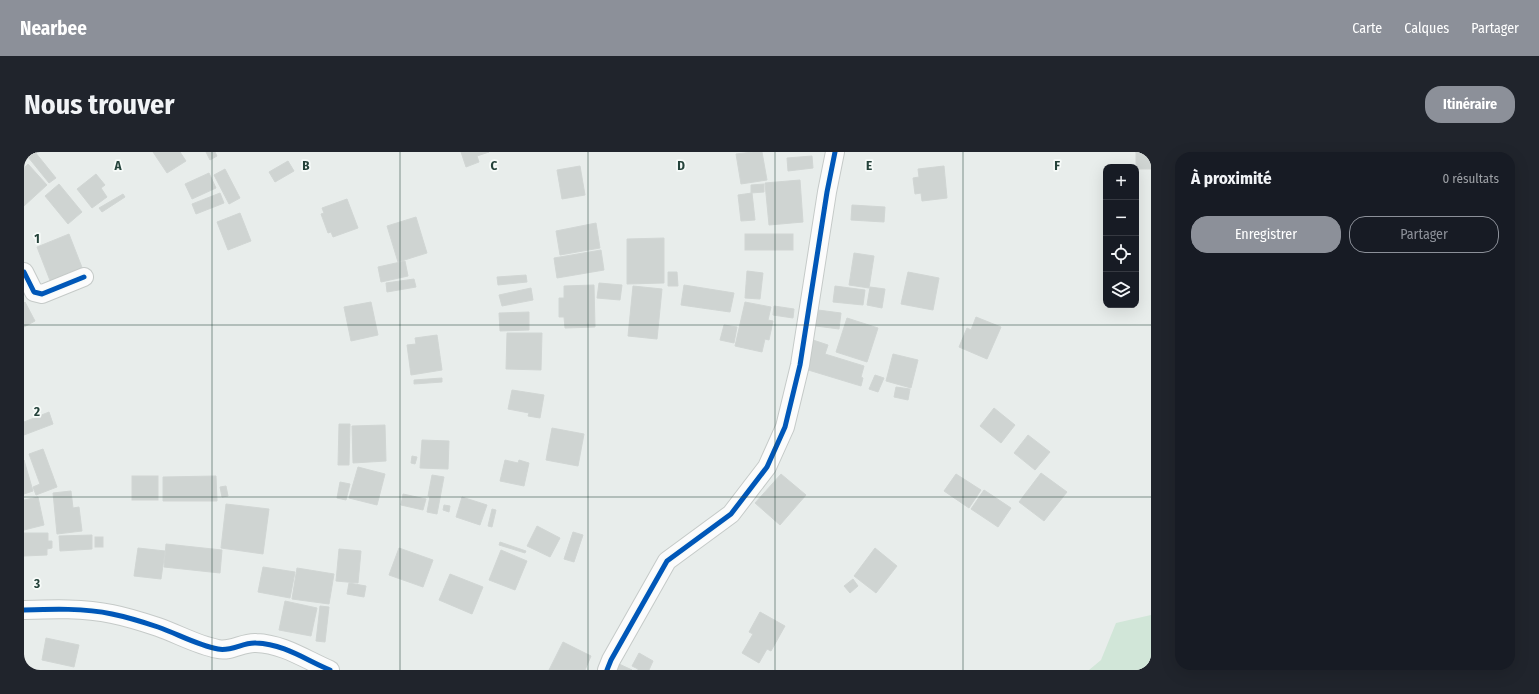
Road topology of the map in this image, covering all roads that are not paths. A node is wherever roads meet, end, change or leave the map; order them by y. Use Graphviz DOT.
graph roads {
  1 [pos="835,152"];
  2 [pos="24,272"];
  3 [pos="84,277"];
  4 [pos="24,610"];
  5 [pos="323,669"];
  6 [pos="607,670"];
  1 -- 6 [label="street"];
  2 -- 3 [label="street"];
  4 -- 5 [label="street"];
}
